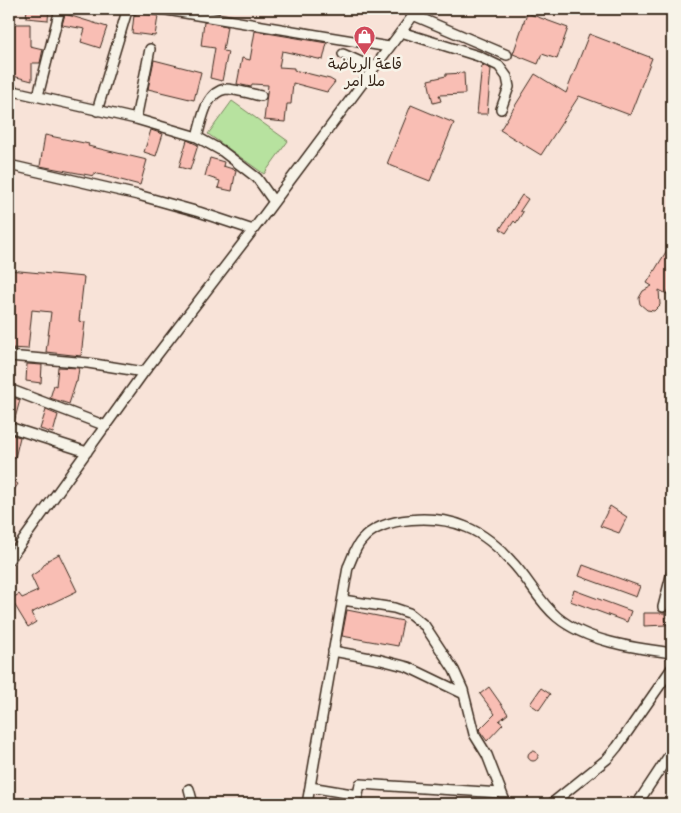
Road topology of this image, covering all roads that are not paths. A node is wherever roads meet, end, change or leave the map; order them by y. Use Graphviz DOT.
graph roads {
  1 [pos="60,9"];
  2 [pos="133,9"];
  3 [pos="161,9"];
  4 [pos="415,11"];
  5 [pos="400,32"];
  6 [pos="389,47"];
  7 [pos="150,49"];
  8 [pos="343,54"];
  9 [pos="507,55"];
  10 [pos="374,68"];
  11 [pos="9,90"];
  12 [pos="38,96"];
  13 [pos="260,96"];
  14 [pos="501,109"];
  15 [pos="97,111"];
  16 [pos="136,119"];
  17 [pos="197,137"];
  18 [pos="9,165"];
  19 [pos="274,202"];
  20 [pos="253,230"];
  21 [pos="9,356"];
  22 [pos="144,372"];
  23 [pos="9,388"];
  24 [pos="106,426"];
  25 [pos="9,427"];
  26 [pos="87,452"];
  27 [pos="9,560"];
  28 [pos="672,572"];
  29 [pos="343,600"];
  30 [pos="663,607"];
  31 [pos="333,651"];
  32 [pos="672,654"];
  33 [pos="672,668"];
  34 [pos="464,694"];
  35 [pos="672,751"];
  36 [pos="310,787"];
  37 [pos="189,790"];
  38 [pos="501,793"];
  39 [pos="193,804"];
  40 [pos="307,804"];
  41 [pos="506,804"];
  42 [pos="551,804"];
  43 [pos="637,804"];
  1 -- 12 [label="street"];
  2 -- 15 [label="street"];
  3 -- 6 [label="street"];
  4 -- 5 [label="street"];
  4 -- 9 [label="street"];
  5 -- 6 [label="street"];
  5 -- 14 [label="street"];
  6 -- 10 [label="street"];
  7 -- 16 [label="street"];
  8 -- 10 [label="street"];
  10 -- 19 [label="street"];
  11 -- 12 [label="street"];
  12 -- 15 [label="street"];
  13 -- 17 [label="street"];
  15 -- 16 [label="street"];
  16 -- 17 [label="street"];
  17 -- 19 [label="street"];
  18 -- 20 [label="street"];
  19 -- 20 [label="street"];
  20 -- 22 [label="street"];
  21 -- 22 [label="street"];
  22 -- 24 [label="street"];
  23 -- 24 [label="street"];
  24 -- 26 [label="street"];
  25 -- 26 [label="street"];
  26 -- 27 [label="street"];
  28 -- 30 [label="street"];
  29 -- 31 [label="street"];
  29 -- 32 [label="street"];
  29 -- 34 [label="street"];
  31 -- 34 [label="street"];
  31 -- 36 [label="street"];
  33 -- 42 [label="street"];
  34 -- 38 [label="street"];
  35 -- 43 [label="street"];
  36 -- 38 [label="street"];
  36 -- 40 [label="street"];
  37 -- 39 [label="street"];
  38 -- 41 [label="street"];
}
